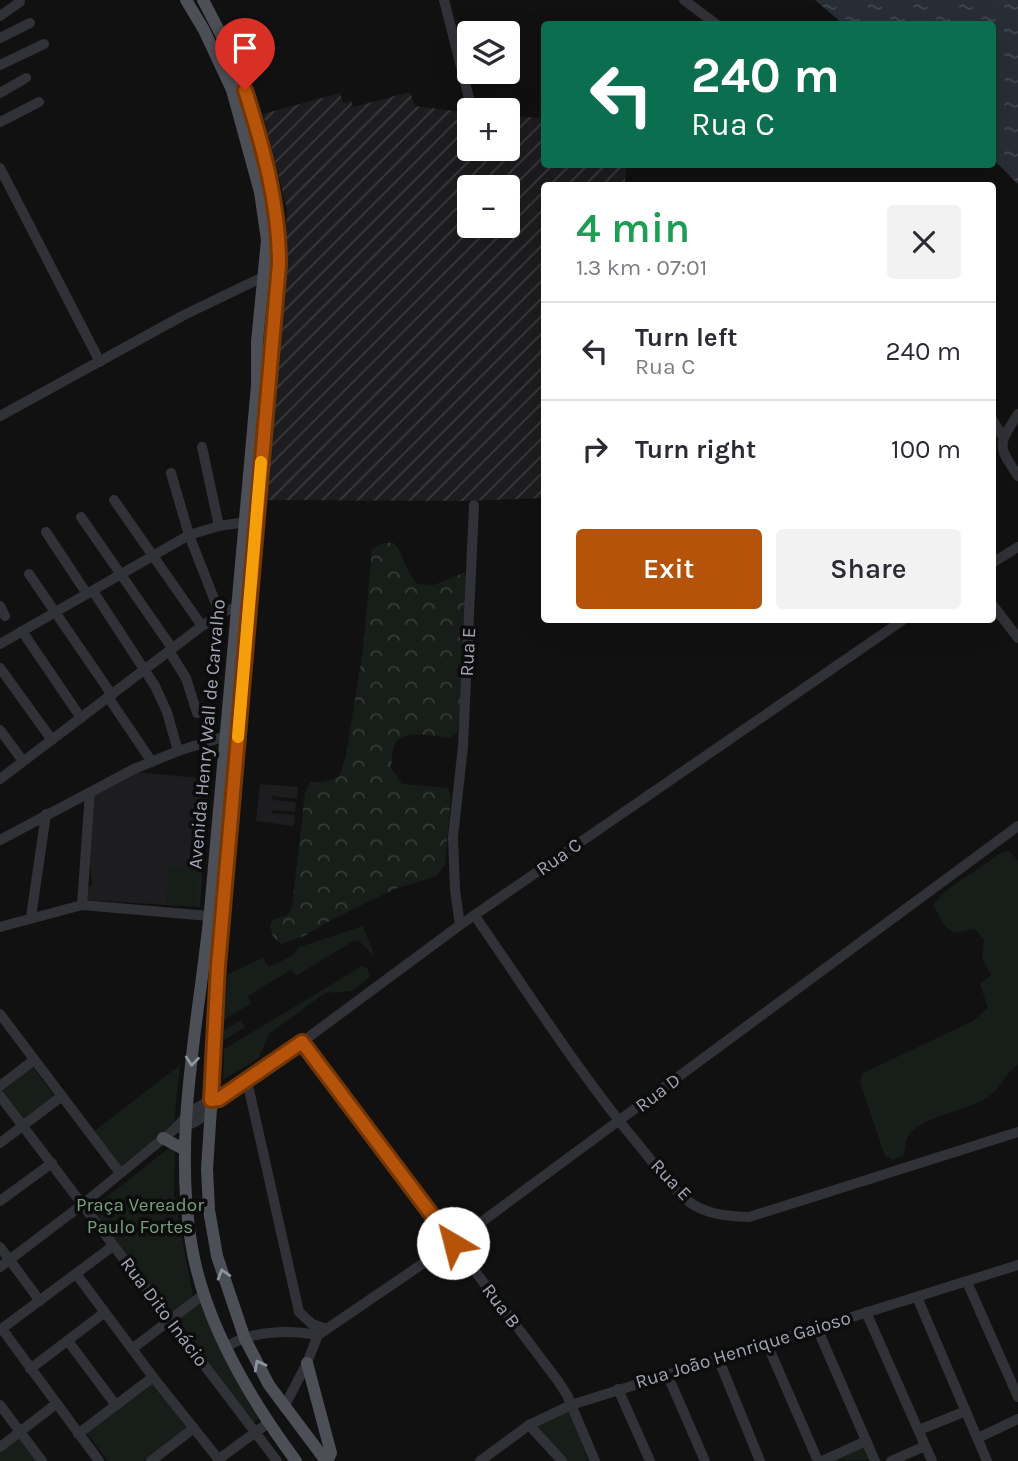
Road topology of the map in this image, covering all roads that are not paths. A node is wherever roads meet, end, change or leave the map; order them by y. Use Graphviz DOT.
graph roads {
  1 [pos="186,0"];
  2 [pos="203,0"];
  3 [pos="444,0"];
  4 [pos="684,0"];
  5 [pos="20,2"];
  6 [pos="0,16"];
  7 [pos="712,21"];
  8 [pos="0,22"];
  9 [pos="30,23"];
  10 [pos="3,37"];
  11 [pos="44,44"];
  12 [pos="0,65"];
  13 [pos="26,78"];
  14 [pos="0,93"];
  15 [pos="469,98"];
  16 [pos="38,102"];
  17 [pos="247,115"];
  18 [pos="0,122"];
  19 [pos="0,168"];
  20 [pos="278,273"];
  21 [pos="263,274"];
  22 [pos="258,337"];
  23 [pos="272,338"];
  24 [pos="100,362"];
  25 [pos="1018,414"];
  26 [pos="0,416"];
  27 [pos="996,426"];
  28 [pos="1003,437"];
  29 [pos="202,447"];
  30 [pos="171,473"];
  31 [pos="1018,476"];
  32 [pos="114,500"];
  33 [pos="474,505"];
  34 [pos="81,517"];
  35 [pos="246,522"];
  36 [pos="219,526"];
  37 [pos="46,532"];
  38 [pos="189,535"];
  39 [pos="250,540"];
  40 [pos="1018,547"];
  41 [pos="154,556"];
  42 [pos="996,561"];
  43 [pos="29,574"];
  44 [pos="121,576"];
  45 [pos="90,592"];
  46 [pos="244,609"];
  47 [pos="996,609"];
  48 [pos="55,612"];
  49 [pos="220,614"];
  50 [pos="899,623"];
  51 [pos="202,626"];
  52 [pos="22,631"];
  53 [pos="1018,638"];
  54 [pos="0,644"];
  55 [pos="170,650"];
  56 [pos="0,668"];
  57 [pos="145,670"];
  58 [pos="110,696"];
  59 [pos="197,713"];
  60 [pos="81,718"];
  61 [pos="0,730"];
  62 [pos="226,736"];
  63 [pos="52,740"];
  64 [pos="178,751"];
  65 [pos="23,761"];
  66 [pos="152,762"];
  67 [pos="230,764"];
  68 [pos="0,779"];
  69 [pos="90,792"];
  70 [pos="46,814"];
  71 [pos="1018,826"];
  72 [pos="0,840"];
  73 [pos="82,905"];
  74 [pos="209,916"];
  75 [pos="475,916"];
  76 [pos="31,917"];
  77 [pos="460,925"];
  78 [pos="0,927"];
  79 [pos="199,997"];
  80 [pos="0,1014"];
  81 [pos="215,1031"];
  82 [pos="302,1042"];
  83 [pos="34,1060"];
  84 [pos="247,1081"];
  85 [pos="0,1086"];
  86 [pos="0,1096"];
  87 [pos="62,1096"];
  88 [pos="213,1104"];
  89 [pos="619,1122"];
  90 [pos="183,1123"];
  91 [pos="23,1125"];
  92 [pos="1018,1132"];
  93 [pos="163,1138"];
  94 [pos="0,1143"];
  95 [pos="185,1150"];
  96 [pos="52,1163"];
  97 [pos="120,1173"];
  98 [pos="0,1201"];
  99 [pos="83,1204"];
  100 [pos="453,1243"];
  101 [pos="113,1246"];
  102 [pos="0,1247"];
  103 [pos="10,1259"];
  104 [pos="1018,1266"];
  105 [pos="0,1267"];
  106 [pos="77,1275"];
  107 [pos="967,1282"];
  108 [pos="204,1294"];
  109 [pos="917,1297"];
  110 [pos="40,1301"];
  111 [pos="866,1312"];
  112 [pos="104,1313"];
  113 [pos="170,1320"];
  114 [pos="817,1328"];
  115 [pos="1,1329"];
  116 [pos="322,1332"];
  117 [pos="245,1339"];
  118 [pos="68,1341"];
  119 [pos="767,1344"];
  120 [pos="227,1347"];
  121 [pos="132,1349"];
  122 [pos="718,1358"];
  123 [pos="307,1363"];
  124 [pos="30,1369"];
  125 [pos="667,1374"];
  126 [pos="153,1377"];
  127 [pos="618,1389"];
  128 [pos="1018,1397"];
  129 [pos="56,1404"];
  130 [pos="115,1404"];
  131 [pos="0,1405"];
  132 [pos="572,1405"];
  133 [pos="284,1407"];
  134 [pos="967,1411"];
  135 [pos="1018,1419"];
  136 [pos="268,1423"];
  137 [pos="529,1425"];
  138 [pos="194,1428"];
  139 [pos="919,1430"];
  140 [pos="20,1431"];
  141 [pos="256,1432"];
  142 [pos="78,1434"];
  143 [pos="978,1438"];
  144 [pos="866,1441"];
  145 [pos="925,1446"];
  146 [pos="0,1447"];
  147 [pos="493,1457"];
  148 [pos="156,1459"];
  149 [pos="220,1460"];
  150 [pos="42,1461"];
  151 [pos="99,1461"];
  152 [pos="277,1461"];
  153 [pos="296,1461"];
  154 [pos="327,1461"];
  155 [pos="480,1461"];
  156 [pos="562,1461"];
  157 [pos="595,1461"];
  158 [pos="649,1461"];
  159 [pos="705,1461"];
  160 [pos="760,1461"];
  161 [pos="820,1461"];
  162 [pos="875,1461"];
  163 [pos="891,1461"];
  164 [pos="932,1461"];
  165 [pos="988,1461"];
  1 -- 17 [label="main road, Avenida Henry Wall de Carvalho"];
  2 -- 17 [label="main road, Avenida Henry Wall de Carvalho"];
  3 -- 15 [label="street"];
  4 -- 7 [label="street"];
  5 -- 6 [label="street"];
  8 -- 10 [label="street"];
  9 -- 10 [label="street"];
  11 -- 12 [label="street"];
  13 -- 14 [label="street"];
  16 -- 18 [label="street"];
  17 -- 20 [label="main road, Avenida Henry Wall de Carvalho"];
  17 -- 21 [label="main road, Avenida Henry Wall de Carvalho"];
  19 -- 24 [label="street"];
  20 -- 21 [label="main road"];
  20 -- 23 [label="main road, Avenida Henry Wall de Carvalho"];
  21 -- 22 [label="main road, Avenida Henry Wall de Carvalho"];
  21 -- 24 [label="street"];
  22 -- 23 [label="main road"];
  22 -- 35 [label="main road, Avenida Henry Wall de Carvalho"];
  23 -- 39 [label="main road, Avenida Henry Wall de Carvalho"];
  24 -- 26 [label="street"];
  25 -- 28 [label="street"];
  27 -- 28 [label="street"];
  28 -- 31 [label="street"];
  29 -- 36 [label="street"];
  30 -- 38 [label="street"];
  32 -- 41 [label="street"];
  33 -- 77 [label="street, Rua E"];
  34 -- 44 [label="street"];
  35 -- 36 [label="street"];
  35 -- 39 [label="main road, Avenida Henry Wall de Carvalho"];
  36 -- 38 [label="street"];
  37 -- 45 [label="street"];
  38 -- 41 [label="street"];
  38 -- 49 [label="street"];
  39 -- 46 [label="main road, Avenida Henry Wall de Carvalho"];
  40 -- 42 [label="street"];
  41 -- 44 [label="street"];
  41 -- 51 [label="street"];
  43 -- 48 [label="street"];
  44 -- 45 [label="street"];
  44 -- 55 [label="street"];
  45 -- 48 [label="street"];
  45 -- 57 [label="street"];
  46 -- 49 [label="street"];
  46 -- 62 [label="main road, Avenida Henry Wall de Carvalho"];
  46 -- 67 [label="main road, Avenida Henry Wall de Carvalho"];
  47 -- 53 [label="street"];
  48 -- 52 [label="street"];
  48 -- 58 [label="street"];
  49 -- 51 [label="street"];
  50 -- 75 [label="street, Rua C"];
  51 -- 55 [label="street"];
  52 -- 54 [label="street"];
  52 -- 60 [label="street"];
  55 -- 57 [label="street"];
  55 -- 59 [label="street"];
  56 -- 63 [label="street"];
  57 -- 58 [label="street"];
  57 -- 64 [label="street"];
  58 -- 60 [label="street"];
  58 -- 66 [label="street"];
  60 -- 63 [label="street"];
  61 -- 65 [label="street"];
  62 -- 64 [label="street"];
  62 -- 67 [label="main road, Avenida Henry Wall de Carvalho"];
  63 -- 65 [label="street"];
  64 -- 66 [label="street"];
  65 -- 68 [label="street"];
  66 -- 69 [label="street"];
  67 -- 74 [label="main road, Avenida Henry Wall de Carvalho"];
  67 -- 81 [label="main road, Avenida Henry Wall de Carvalho"];
  69 -- 70 [label="street"];
  69 -- 73 [label="street"];
  70 -- 72 [label="street"];
  70 -- 76 [label="street"];
  71 -- 89 [label="street, Rua D"];
  73 -- 74 [label="street"];
  73 -- 76 [label="street"];
  74 -- 79 [label="main road, Avenida Henry Wall de Carvalho"];
  75 -- 77 [label="street, Rua C"];
  75 -- 89 [label="street, Rua E"];
  76 -- 78 [label="street"];
  77 -- 82 [label="street, Rua C"];
  79 -- 81 [label="main road"];
  79 -- 90 [label="main road, Avenida Henry Wall de Carvalho, one-way"];
  80 -- 83 [label="street"];
  81 -- 88 [label="main road, Avenida Henry Wall de Carvalho"];
  82 -- 84 [label="street, Rua C"];
  82 -- 100 [label="street, Rua B"];
  83 -- 85 [label="street"];
  83 -- 87 [label="street"];
  84 -- 88 [label="street, Rua C"];
  84 -- 116 [label="street"];
  86 -- 91 [label="street, Rua Dito Inácio"];
  87 -- 91 [label="street"];
  87 -- 97 [label="street"];
  88 -- 90 [label="street, Rua C"];
  117 -- 88 [label="main road, Avenida Henry Wall de Carvalho, one-way"];
  89 -- 92 [label="street, Rua E"];
  89 -- 100 [label="street, Rua D"];
  90 -- 93 [label="street, Rua C"];
  90 -- 95 [label="main road, Avenida Henry Wall de Carvalho"];
  91 -- 94 [label="street"];
  91 -- 96 [label="street, Rua Dito Inácio"];
  93 -- 95 [label="main road"];
  93 -- 97 [label="street, Rua C"];
  95 -- 108 [label="main road, Avenida Henry Wall de Carvalho"];
  96 -- 98 [label="street"];
  96 -- 99 [label="street, Rua Dito Inácio"];
  97 -- 99 [label="street, Rua C"];
  99 -- 101 [label="street, Rua Dito Inácio"];
  99 -- 103 [label="street, Rua C"];
  100 -- 116 [label="street, Rua D"];
  100 -- 132 [label="street, Rua B"];
  101 -- 106 [label="street"];
  101 -- 113 [label="street, Rua Dito Inácio"];
  102 -- 103 [label="street"];
  103 -- 105 [label="street, Rua C"];
  103 -- 110 [label="street"];
  104 -- 107 [label="street, Rua João Henrique Gaioso"];
  106 -- 110 [label="street"];
  106 -- 112 [label="street"];
  107 -- 109 [label="street, Rua João Henrique Gaioso"];
  107 -- 128 [label="street"];
  108 -- 113 [label="street"];
  108 -- 120 [label="main road, Avenida Henry Wall de Carvalho"];
  109 -- 111 [label="street, Rua João Henrique Gaioso"];
  109 -- 134 [label="street"];
  110 -- 115 [label="street"];
  111 -- 114 [label="street, Rua João Henrique Gaioso"];
  111 -- 139 [label="street"];
  112 -- 118 [label="street"];
  112 -- 121 [label="street"];
  113 -- 121 [label="street"];
  113 -- 141 [label="street, Rua Dito Inácio"];
  114 -- 119 [label="street, Rua João Henrique Gaioso"];
  114 -- 144 [label="street"];
  115 -- 124 [label="street"];
  116 -- 117 [label="street"];
  116 -- 123 [label="street"];
  117 -- 120 [label="street"];
  133 -- 117 [label="main road, Avenida Henry Wall de Carvalho, one-way"];
  118 -- 124 [label="street"];
  118 -- 130 [label="street"];
  119 -- 122 [label="street, Rua João Henrique Gaioso"];
  119 -- 161 [label="street"];
  120 -- 136 [label="main road, Avenida Henry Wall de Carvalho"];
  121 -- 126 [label="street"];
  122 -- 125 [label="street, Rua João Henrique Gaioso"];
  122 -- 160 [label="street"];
  123 -- 133 [label="street"];
  123 -- 154 [label="main road"];
  124 -- 129 [label="street"];
  125 -- 127 [label="street, Rua João Henrique Gaioso"];
  125 -- 159 [label="street"];
  126 -- 130 [label="street"];
  126 -- 138 [label="street"];
  127 -- 132 [label="street, Rua João Henrique Gaioso"];
  127 -- 158 [label="street"];
  129 -- 140 [label="street"];
  129 -- 142 [label="street"];
  130 -- 142 [label="street"];
  131 -- 140 [label="street"];
  132 -- 137 [label="street, Rua João Henrique Gaioso"];
  132 -- 157 [label="street, Rua B"];
  133 -- 154 [label="main road, Avenida Henry Wall de Carvalho"];
  134 -- 139 [label="street"];
  134 -- 143 [label="street"];
  135 -- 143 [label="street"];
  136 -- 141 [label="street"];
  136 -- 153 [label="main road, Avenida Henry Wall de Carvalho"];
  137 -- 147 [label="street, Rua João Henrique Gaioso"];
  137 -- 156 [label="street"];
  138 -- 148 [label="street"];
  138 -- 149 [label="street"];
  139 -- 145 [label="street"];
  140 -- 146 [label="street"];
  140 -- 150 [label="street"];
  141 -- 149 [label="street"];
  141 -- 152 [label="street, Rua Dito Inácio"];
  142 -- 151 [label="street"];
  143 -- 165 [label="street"];
  144 -- 161 [label="street"];
  144 -- 162 [label="street"];
  145 -- 163 [label="street"];
  145 -- 164 [label="street"];
  147 -- 155 [label="street, Rua João Henrique Gaioso"];
}
